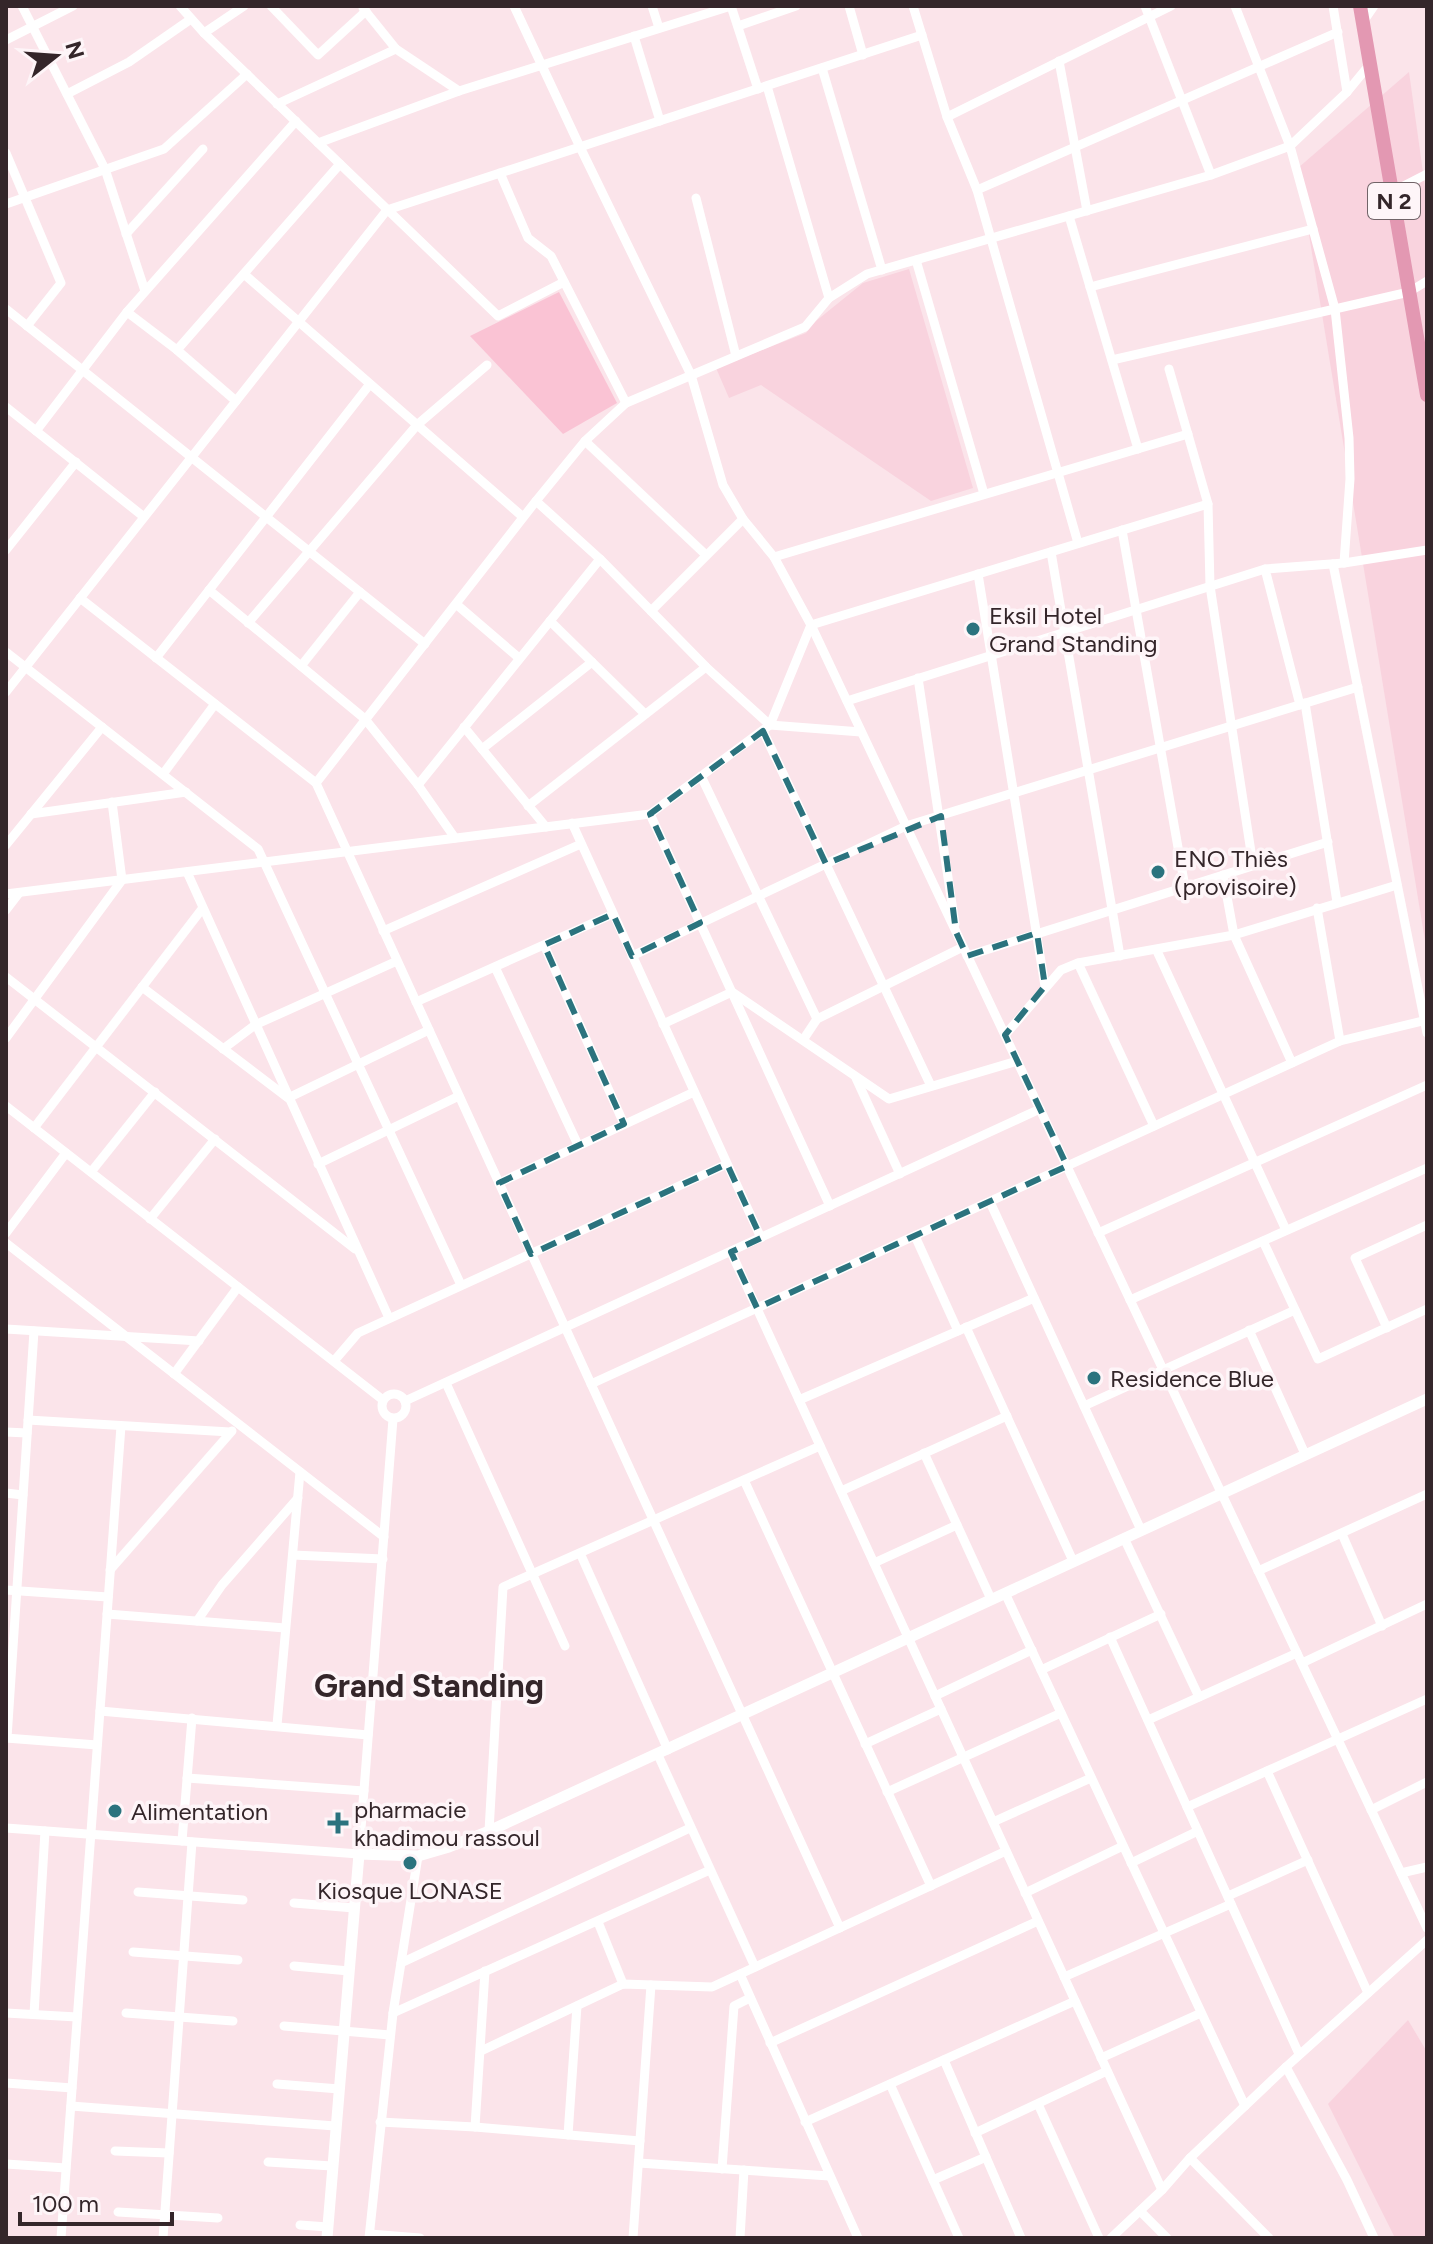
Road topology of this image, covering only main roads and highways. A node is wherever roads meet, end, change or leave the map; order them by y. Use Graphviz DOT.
graph roads {
  1 [pos="1360,6"];
  2 [pos="1421,328"];
  3 [pos="1427,395"];
  1 -- 2 [label="highway, N 2"];
  2 -- 3 [label="highway, N 2"];
}
